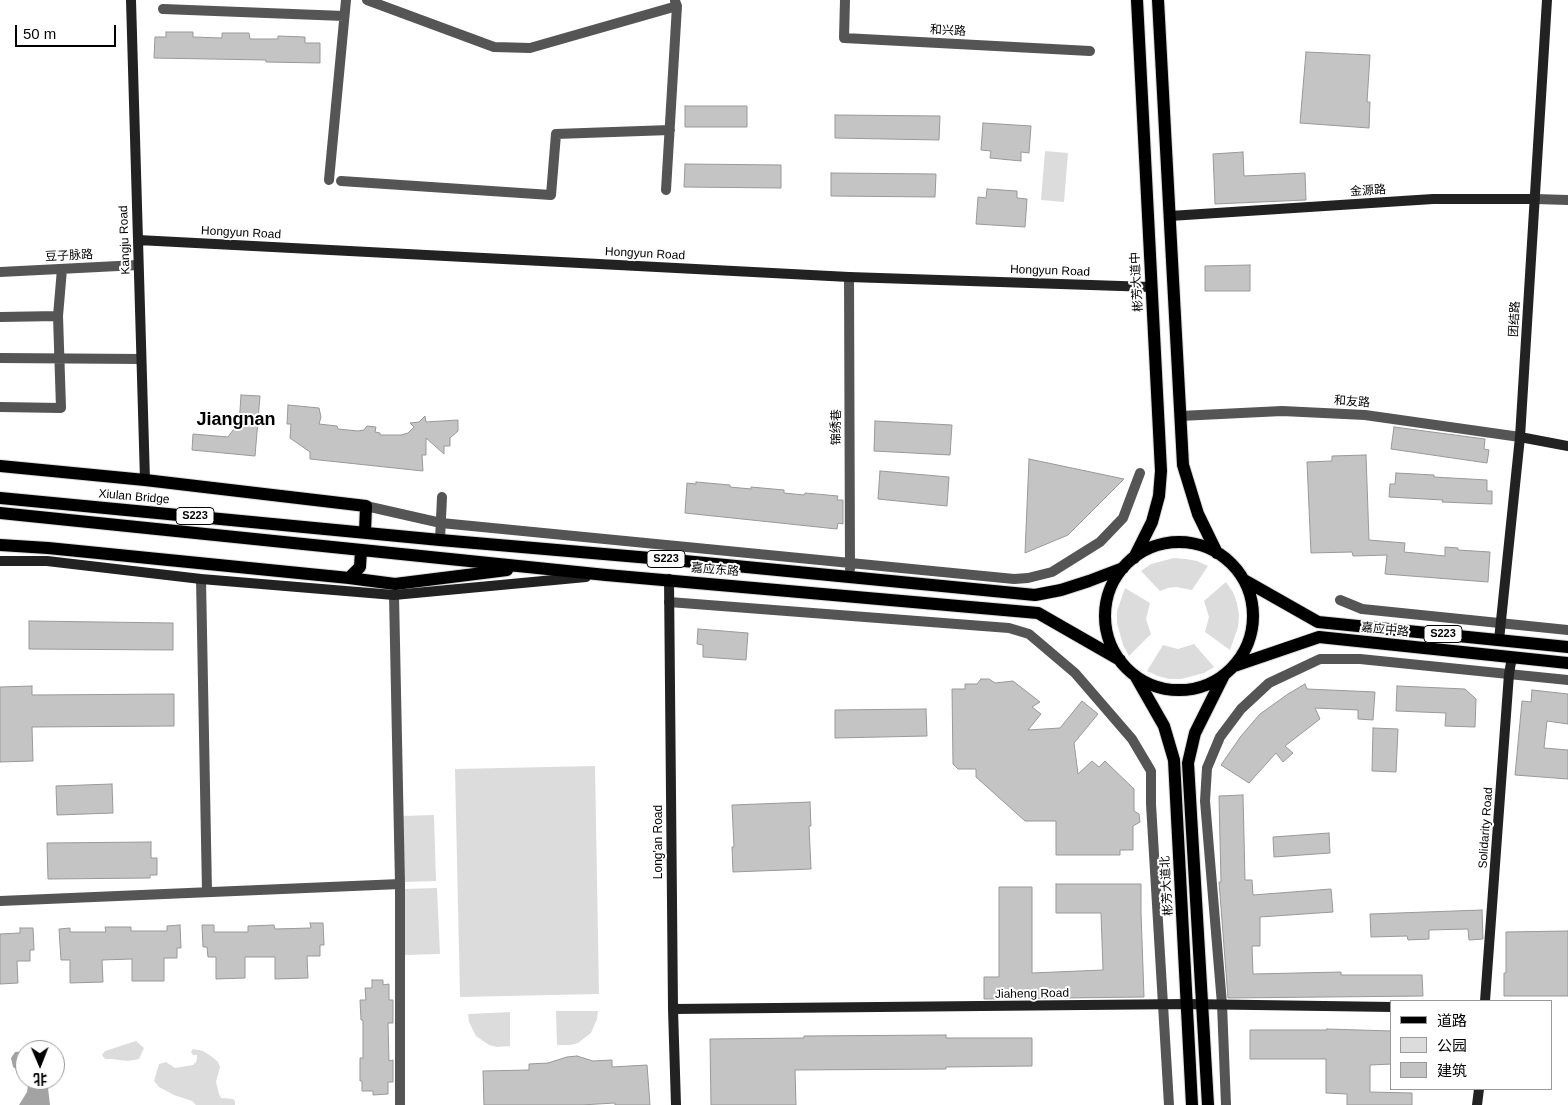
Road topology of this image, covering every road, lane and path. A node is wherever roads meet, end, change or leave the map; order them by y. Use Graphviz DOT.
graph roads {
  1 [pos="131,0"];
  2 [pos="346,0"];
  3 [pos="368,0"];
  4 [pos="844,0"];
  5 [pos="1137,0"];
  6 [pos="1158,0"];
  7 [pos="1546,0"];
  8 [pos="676,3"];
  9 [pos="163,10"];
  10 [pos="344,16"];
  11 [pos="1090,51"];
  12 [pos="670,130"];
  13 [pos="329,180"];
  14 [pos="341,181"];
  15 [pos="666,190"];
  16 [pos="1535,199"];
  17 [pos="1568,200"];
  18 [pos="1170,216"];
  19 [pos="138,240"];
  20 [pos="138,265"];
  21 [pos="62,269"];
  22 [pos="0,272"];
  23 [pos="849,277"];
  24 [pos="1152,288"];
  25 [pos="58,316"];
  26 [pos="0,317"];
  27 [pos="0,358"];
  28 [pos="59,359"];
  29 [pos="141,359"];
  30 [pos="0,407"];
  31 [pos="1180,416"];
  32 [pos="1520,437"];
  33 [pos="1568,446"];
  34 [pos="0,466"];
  35 [pos="1140,473"];
  36 [pos="145,480"];
  37 [pos="442,497"];
  38 [pos="0,498"];
  39 [pos="366,506"];
  40 [pos="0,513"];
  41 [pos="441,523"];
  42 [pos="296,525"];
  43 [pos="365,532"];
  44 [pos="440,540"];
  45 [pos="0,545"];
  46 [pos="361,550"];
  47 [pos="1217,552"];
  48 [pos="1134,558"];
  49 [pos="0,561"];
  50 [pos="850,563"];
  51 [pos="530,567"];
  52 [pos="1123,568"];
  53 [pos="606,575"];
  54 [pos="850,577"];
  55 [pos="349,578"];
  56 [pos="201,579"];
  57 [pos="669,579"];
  58 [pos="1244,580"];
  59 [pos="394,595"];
  60 [pos="1340,600"];
  61 [pos="669,602"];
  62 [pos="1568,630"];
  63 [pos="1499,640"];
  64 [pos="1568,647"];
  65 [pos="1512,658"];
  66 [pos="1120,660"];
  67 [pos="1568,663"];
  68 [pos="1234,666"];
  69 [pos="1510,674"];
  70 [pos="1135,675"];
  71 [pos="1224,675"];
  72 [pos="1568,680"];
  73 [pos="400,884"];
  74 [pos="207,892"];
  75 [pos="0,901"];
  76 [pos="1485,1000"];
  77 [pos="1187,1004"];
  78 [pos="1222,1004"];
  79 [pos="1163,1005"];
  80 [pos="1202,1005"];
  81 [pos="1390,1007"];
  82 [pos="673,1009"];
  83 [pos="1479,1090"];
  84 [pos="400,1105"];
  85 [pos="676,1105"];
  86 [pos="1169,1105"];
  87 [pos="1192,1105"];
  88 [pos="1208,1105"];
  89 [pos="1226,1105"];
  90 [pos="1478,1105"];
  1 -- 19 [label="street, Kangju Road"];
  2 -- 10 [label="street"];
  3 -- 8 [label="street"];
  4 -- 11 [label="street, 和兴路"];
  5 -- 24 [label="main road, 彬芳大道中"];
  6 -- 18 [label="main road"];
  7 -- 16 [label="street, 团结路"];
  8 -- 12 [label="street"];
  9 -- 10 [label="street"];
  10 -- 13 [label="street"];
  12 -- 14 [label="street"];
  12 -- 15 [label="street"];
  16 -- 17 [label="street, 金源路"];
  16 -- 18 [label="street, 金源路"];
  16 -- 32 [label="street, 团结路"];
  18 -- 31 [label="main road"];
  19 -- 20 [label="street, Kangju Road"];
  19 -- 23 [label="street, Hongyun Road"];
  20 -- 21 [label="street, 豆子脉路"];
  20 -- 29 [label="street, Kangju Road"];
  21 -- 22 [label="street, 豆子脉路"];
  21 -- 25 [label="street"];
  23 -- 24 [label="street, Hongyun Road"];
  23 -- 50 [label="street, 锦绣巷"];
  24 -- 48 [label="main road, 彬芳大道中"];
  25 -- 26 [label="street"];
  25 -- 28 [label="street"];
  27 -- 28 [label="street"];
  28 -- 29 [label="street"];
  28 -- 30 [label="street"];
  29 -- 36 [label="street, Kangju Road"];
  31 -- 32 [label="street, 和友路"];
  31 -- 47 [label="main road"];
  32 -- 33 [label="street"];
  32 -- 63 [label="street, 团结路"];
  34 -- 36 [label="main road"];
  35 -- 50 [label="street"];
  36 -- 39 [label="main road"];
  37 -- 41 [label="street"];
  38 -- 42 [label="main road, Xiulan Bridge / S223"];
  39 -- 41 [label="street"];
  39 -- 43 [label="main road"];
  40 -- 46 [label="main road, 嘉应东路 / S223"];
  41 -- 44 [label="street"];
  41 -- 50 [label="street"];
  42 -- 43 [label="main road, 嘉应东路 / S223"];
  43 -- 44 [label="main road, 嘉应东路 / S223"];
  44 -- 54 [label="main road, 嘉应东路 / S223"];
  45 -- 55 [label="main road"];
  46 -- 51 [label="main road, 嘉应东路 / S223"];
  46 -- 55 [label="main road"];
  47 -- 48 [label="main road, S223"];
  47 -- 58 [label="main road, S223"];
  48 -- 52 [label="main road, S223"];
  49 -- 56 [label="street"];
  50 -- 54 [label="street, 锦绣巷"];
  51 -- 53 [label="main road, 嘉应东路 / S223"];
  51 -- 55 [label="main road"];
  52 -- 54 [label="main road, 嘉应东路 / S223"];
  52 -- 66 [label="main road"];
  53 -- 57 [label="main road, 嘉应东路 / S223"];
  53 -- 59 [label="street"];
  56 -- 59 [label="street"];
  56 -- 74 [label="street"];
  57 -- 61 [label="street, Long'an Road"];
  57 -- 66 [label="main road, 嘉应东路 / S223"];
  58 -- 63 [label="main road, 嘉应中路 / S223"];
  58 -- 68 [label="main road"];
  59 -- 73 [label="street"];
  60 -- 62 [label="street"];
  61 -- 79 [label="street"];
  61 -- 82 [label="street, Long'an Road"];
  63 -- 64 [label="main road, 嘉应中路 / S223"];
  65 -- 67 [label="main road, 嘉应中路 / S223"];
  65 -- 68 [label="main road, 嘉应中路 / S223"];
  65 -- 69 [label="street, Solidarity Road"];
  66 -- 70 [label="main road, S223"];
  68 -- 71 [label="main road, S223"];
  69 -- 72 [label="street"];
  69 -- 76 [label="street, Solidarity Road"];
  69 -- 78 [label="street"];
  70 -- 71 [label="main road, S223"];
  70 -- 77 [label="main road, 彬芳大道北"];
  71 -- 80 [label="main road"];
  73 -- 74 [label="street"];
  73 -- 84 [label="street"];
  74 -- 75 [label="street"];
  77 -- 79 [label="street, Jiaheng Road"];
  77 -- 80 [label="street, Jiaheng Road"];
  77 -- 87 [label="main road, 彬芳大道北"];
  78 -- 80 [label="street, Jiaheng Road"];
  78 -- 81 [label="street, Jiaheng Road"];
  78 -- 89 [label="street"];
  79 -- 82 [label="street, Jiaheng Road"];
  79 -- 86 [label="street"];
  80 -- 88 [label="main road"];
  82 -- 85 [label="street, Long'an Road"];
  83 -- 90 [label="street"];
}
